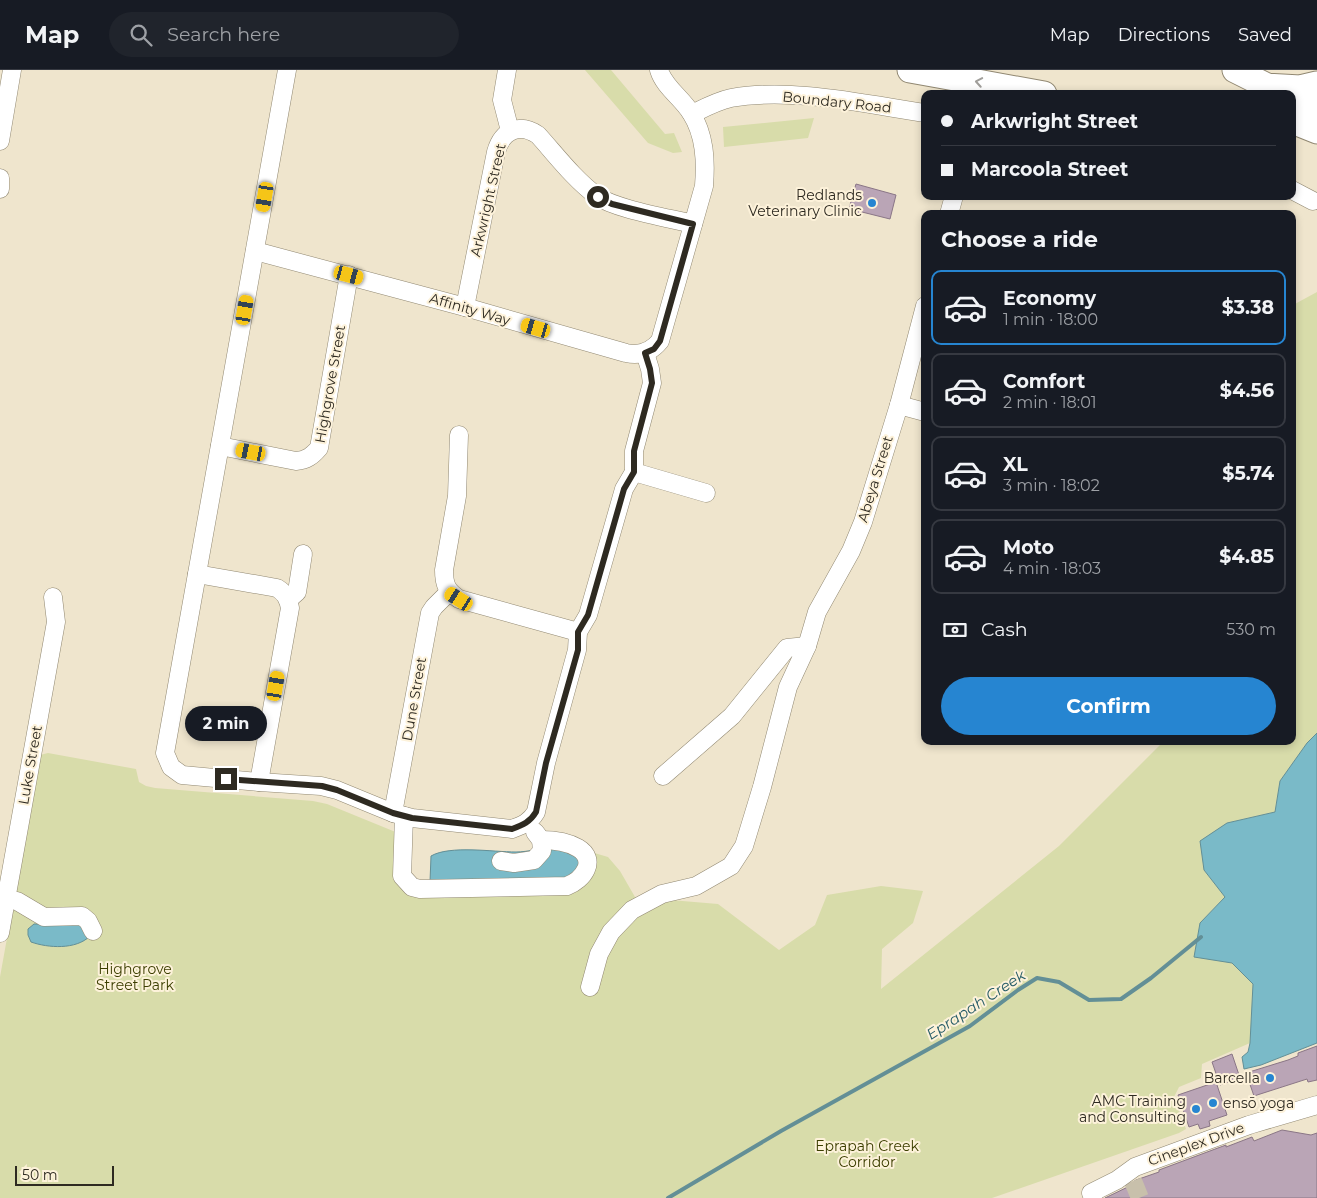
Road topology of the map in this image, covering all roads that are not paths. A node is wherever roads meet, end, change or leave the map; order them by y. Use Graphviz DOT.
graph roads {
  1 [pos="12,70"];
  2 [pos="287,70"];
  3 [pos="507,70"];
  4 [pos="658,70"];
  5 [pos="910,70"];
  6 [pos="1235,70"];
  7 [pos="1317,84"];
  8 [pos="1022,90"];
  9 [pos="1296,108"];
  10 [pos="1317,108"];
  11 [pos="921,112"];
  12 [pos="692,114"];
  13 [pos="1296,123"];
  14 [pos="510,131"];
  15 [pos="1317,131"];
  16 [pos="0,141"];
  17 [pos="0,178"];
  18 [pos="0,189"];
  19 [pos="1296,192"];
  20 [pos="1313,201"];
  21 [pos="693,224"];
  22 [pos="255,251"];
  23 [pos="349,275"];
  24 [pos="465,307"];
  25 [pos="921,321"];
  26 [pos="645,353"];
  27 [pos="899,405"];
  28 [pos="921,411"];
  29 [pos="459,435"];
  30 [pos="220,446"];
  31 [pos="634,472"];
  32 [pos="706,493"];
  33 [pos="303,554"];
  34 [pos="197,574"];
  35 [pos="449,592"];
  36 [pos="53,597"];
  37 [pos="288,599"];
  38 [pos="578,632"];
  39 [pos="808,646"];
  40 [pos="663,776"];
  41 [pos="259,782"];
  42 [pos="398,815"];
  43 [pos="526,822"];
  44 [pos="541,840"];
  45 [pos="501,861"];
  46 [pos="6,899"];
  47 [pos="93,931"];
  48 [pos="0,933"];
  49 [pos="590,987"];
  50 [pos="1317,1106"];
  51 [pos="1093,1198"];
  1 -- 16 [label="street"];
  2 -- 22 [label="street"];
  3 -- 14 [label="street"];
  4 -- 12 [label="street"];
  8 -- 5 [label="highway, one-way"];
  6 -- 7 [label="highway"];
  9 -- 10 [label="highway"];
  11 -- 12 [label="street, Boundary Road"];
  12 -- 21 [label="street"];
  13 -- 15 [label="highway"];
  14 -- 21 [label="street, Arkwright Street"];
  14 -- 24 [label="street, Arkwright Street"];
  17 -- 18 [label="street"];
  19 -- 20 [label="street"];
  21 -- 26 [label="street"];
  22 -- 23 [label="street, Affinity Way"];
  22 -- 30 [label="street"];
  23 -- 24 [label="street, Affinity Way"];
  23 -- 30 [label="street, Highgrove Street"];
  24 -- 26 [label="street, Affinity Way"];
  25 -- 27 [label="street, Abeya Street"];
  26 -- 31 [label="street"];
  27 -- 28 [label="street"];
  27 -- 39 [label="street, Abeya Street"];
  29 -- 35 [label="street"];
  30 -- 34 [label="street"];
  31 -- 32 [label="street"];
  31 -- 38 [label="street"];
  33 -- 37 [label="street"];
  34 -- 37 [label="street"];
  34 -- 41 [label="street"];
  35 -- 38 [label="street"];
  35 -- 42 [label="street, Dune Street"];
  36 -- 46 [label="street, Luke Street"];
  37 -- 41 [label="street"];
  38 -- 43 [label="street"];
  39 -- 40 [label="street"];
  39 -- 49 [label="street, Abeya Street"];
  41 -- 42 [label="street"];
  42 -- 43 [label="street"];
  42 -- 44 [label="street, Dune Street"];
  43 -- 44 [label="street"];
  44 -- 45 [label="street"];
  46 -- 47 [label="street"];
  46 -- 48 [label="street, Luke Street"];
  50 -- 51 [label="street, Cineplex Drive"];
}
